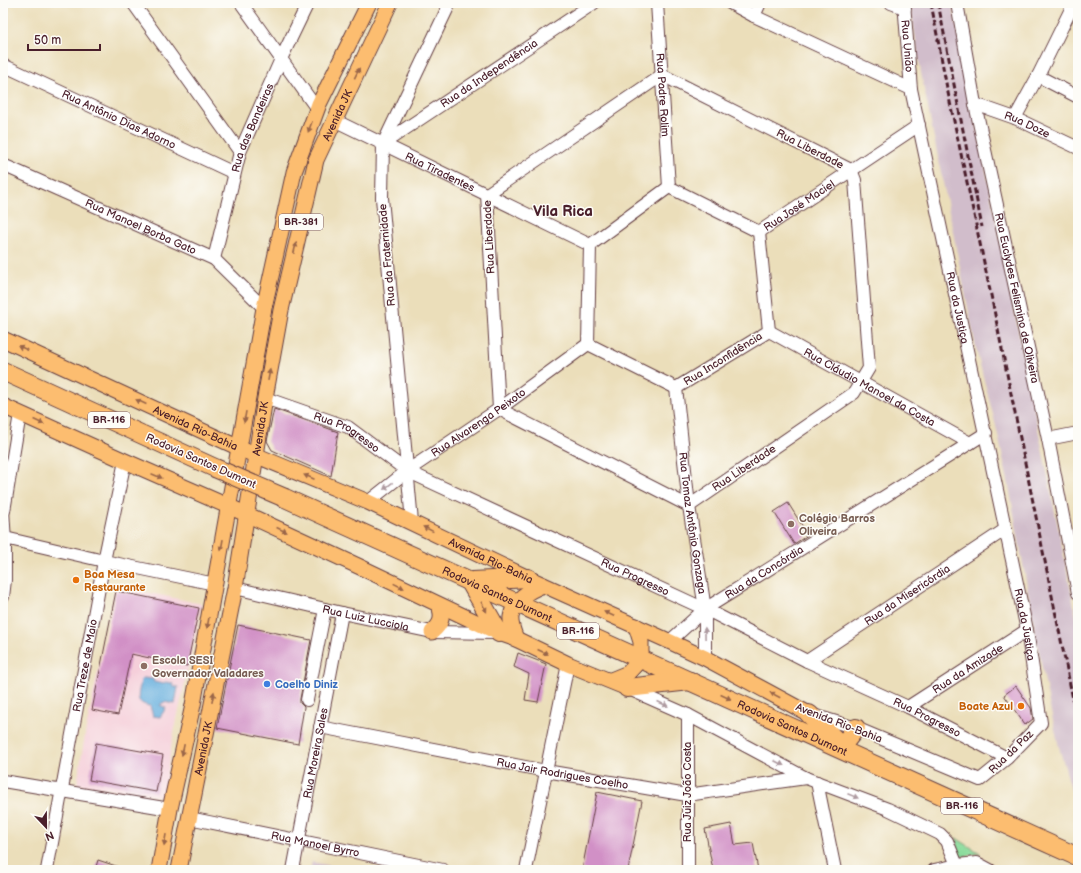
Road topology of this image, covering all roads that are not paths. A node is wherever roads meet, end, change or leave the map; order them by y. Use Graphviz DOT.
graph roads {
  1 [pos="133,3"];
  2 [pos="241,3"];
  3 [pos="308,3"];
  4 [pos="369,3"];
  5 [pos="390,3"];
  6 [pos="450,3"];
  7 [pos="594,3"];
  8 [pos="657,3"];
  9 [pos="730,3"];
  10 [pos="760,3"];
  11 [pos="892,3"];
  12 [pos="958,3"];
  13 [pos="1074,3"];
  14 [pos="904,5"];
  15 [pos="754,16"];
  16 [pos="281,59"];
  17 [pos="3,65"];
  18 [pos="662,75"];
  19 [pos="1038,76"];
  20 [pos="911,89"];
  21 [pos="1078,97"];
  22 [pos="975,104"];
  23 [pos="317,109"];
  24 [pos="1016,118"];
  25 [pos="334,120"];
  26 [pos="919,125"];
  27 [pos="383,144"];
  28 [pos="1078,148"];
  29 [pos="240,152"];
  30 [pos="3,165"];
  31 [pos="851,170"];
  32 [pos="234,173"];
  33 [pos="669,187"];
  34 [pos="487,194"];
  35 [pos="759,232"];
  36 [pos="590,245"];
  37 [pos="214,259"];
  38 [pos="264,308"];
  39 [pos="770,331"];
  40 [pos="3,339"];
  41 [pos="588,344"];
  42 [pos="3,371"];
  43 [pos="861,381"];
  44 [pos="676,388"];
  45 [pos="265,398"];
  46 [pos="3,406"];
  47 [pos="499,409"];
  48 [pos="20,414"];
  49 [pos="986,433"];
  50 [pos="1078,433"];
  51 [pos="1048,439"];
  52 [pos="970,443"];
  53 [pos="240,448"];
  54 [pos="256,455"];
  55 [pos="125,461"];
  56 [pos="407,471"];
  57 [pos="368,502"];
  58 [pos="689,506"];
  59 [pos="229,507"];
  60 [pos="3,510"];
  61 [pos="246,514"];
  62 [pos="412,522"];
  63 [pos="1006,529"];
  64 [pos="5,538"];
  65 [pos="104,561"];
  66 [pos="470,582"];
  67 [pos="536,582"];
  68 [pos="215,584"];
  69 [pos="235,588"];
  70 [pos="1078,593"];
  71 [pos="3,597"];
  72 [pos="516,603"];
  73 [pos="439,605"];
  74 [pos="324,609"];
  75 [pos="705,609"];
  76 [pos="342,613"];
  77 [pos="636,626"];
  78 [pos="1028,630"];
  79 [pos="432,632"];
  80 [pos="499,633"];
  81 [pos="516,639"];
  82 [pos="670,641"];
  83 [pos="706,658"];
  84 [pos="641,659"];
  85 [pos="807,661"];
  86 [pos="568,664"];
  87 [pos="611,680"];
  88 [pos="690,681"];
  89 [pos="628,688"];
  90 [pos="307,700"];
  91 [pos="908,707"];
  92 [pos="809,714"];
  93 [pos="688,715"];
  94 [pos="1040,723"];
  95 [pos="320,727"];
  96 [pos="856,728"];
  97 [pos="847,751"];
  98 [pos="1007,758"];
  99 [pos="546,771"];
  100 [pos="812,780"];
  101 [pos="980,780"];
  102 [pos="3,781"];
  103 [pos="62,791"];
  104 [pos="687,795"];
  105 [pos="170,809"];
  106 [pos="189,818"];
  107 [pos="299,840"];
  108 [pos="1075,856"];
  109 [pos="958,868"];
  110 [pos="47,870"];
  111 [pos="159,870"];
  112 [pos="179,870"];
  113 [pos="293,870"];
  114 [pos="443,870"];
  115 [pos="526,870"];
  116 [pos="688,870"];
  117 [pos="836,870"];
  118 [pos="934,870"];
  119 [pos="990,870"];
  1 -- 29 [label="street"];
  2 -- 16 [label="street"];
  3 -- 16 [label="street, Rua das Bandeiras"];
  4 -- 23 [label="main road, Avenida JK / BR-381"];
  25 -- 5 [label="main road, Avenida JK / BR-381, one-way"];
  6 -- 27 [label="street, Rua da Fraternidade"];
  7 -- 27 [label="street, Rua da Independência"];
  8 -- 18 [label="street, Rua Padre Rolim"];
  9 -- 15 [label="street"];
  10 -- 15 [label="street"];
  11 -- 14 [label="street"];
  12 -- 22 [label="street, Rua Euclydes Felismino de Oliveira"];
  13 -- 19 [label="street"];
  14 -- 20 [label="street, Rua União"];
  15 -- 20 [label="street"];
  16 -- 23 [label="street"];
  16 -- 29 [label="street, Rua das Bandeiras"];
  17 -- 32 [label="street, Rua Antônio Dias Adorno"];
  18 -- 31 [label="street, Rua Liberdade"];
  18 -- 33 [label="street, Rua Padre Rolim"];
  18 -- 34 [label="street, Rua Liberdade"];
  19 -- 21 [label="street"];
  19 -- 24 [label="street"];
  20 -- 26 [label="street, Rua da Justiça"];
  22 -- 24 [label="street, Rua Doze"];
  22 -- 51 [label="street, Rua Euclydes Felismino de Oliveira"];
  23 -- 38 [label="main road, Avenida JK / BR-381, one-way"];
  24 -- 28 [label="street, Rua Doze"];
  25 -- 27 [label="street, Rua Tiradentes"];
  45 -- 25 [label="main road, Avenida JK / BR-381, one-way"];
  26 -- 31 [label="street, Rua José Maciel"];
  26 -- 49 [label="street, Rua da Justiça"];
  27 -- 34 [label="street, Rua Tiradentes"];
  27 -- 56 [label="street, Rua da Fraternidade"];
  29 -- 32 [label="street, Rua das Bandeiras"];
  30 -- 37 [label="street, Rua Manoel Borba Gato"];
  31 -- 35 [label="street, Rua José Maciel"];
  31 -- 43 [label="street, Rua Liberdade"];
  32 -- 37 [label="street, Rua das Bandeiras"];
  33 -- 35 [label="street"];
  33 -- 36 [label="street"];
  34 -- 36 [label="street, Rua Tiradentes"];
  34 -- 47 [label="street, Rua Liberdade"];
  35 -- 39 [label="street, Rua Inconfidência"];
  36 -- 41 [label="street"];
  37 -- 38 [label="street, Rua Manoel Borba Gato"];
  38 -- 53 [label="main road, Avenida JK / BR-381, one-way"];
  39 -- 43 [label="street, Rua Cláudio Manoel da Costa"];
  39 -- 44 [label="street, Rua Inconfidência"];
  53 -- 40 [label="main road, Avenida Rio-Bahia, one-way"];
  41 -- 44 [label="street, Rua Inconfidência"];
  41 -- 47 [label="street, Rua Alvarenga Peixoto"];
  42 -- 66 [label="highway, Rodovia Santos Dumont / BR-116, bridge"];
  43 -- 52 [label="street, Rua Cláudio Manoel da Costa"];
  43 -- 58 [label="street, Rua Liberdade"];
  44 -- 58 [label="street, Rua Tomaz Antônio Gonzaga"];
  45 -- 54 [label="main road, Avenida JK / BR-381"];
  45 -- 56 [label="street, Rua Progresso"];
  46 -- 48 [label="main road"];
  47 -- 56 [label="street, Rua Alvarenga Peixoto"];
  47 -- 58 [label="street"];
  48 -- 55 [label="main road, one-way"];
  48 -- 60 [label="street"];
  49 -- 52 [label="street, Rua da Concórdia"];
  49 -- 63 [label="street, Rua da Justiça"];
  50 -- 51 [label="street"];
  51 -- 70 [label="street, Rua Euclydes Felismino de Oliveira"];
  52 -- 75 [label="street, Rua da Concórdia"];
  53 -- 54 [label="main road, Avenida Rio-Bahia"];
  53 -- 59 [label="main road, Avenida JK / BR-381"];
  57 -- 54 [label="main road, Avenida Rio-Bahia, one-way"];
  54 -- 61 [label="main road, Avenida JK / BR-381"];
  55 -- 59 [label="main road, one-way"];
  55 -- 65 [label="street, Rua Treze de Maio"];
  56 -- 57 [label="street, Rua Alvarenga Peixoto, one-way"];
  56 -- 62 [label="street, Rua da Fraternidade"];
  56 -- 75 [label="street, Rua Progresso"];
  57 -- 62 [label="main road, Avenida Rio-Bahia"];
  58 -- 75 [label="street, Rua Tomaz Antônio Gonzaga"];
  59 -- 61 [label="main road"];
  59 -- 68 [label="main road, Avenida JK, one-way"];
  60 -- 64 [label="street"];
  61 -- 69 [label="main road, Avenida JK"];
  61 -- 73 [label="main road, one-way"];
  67 -- 62 [label="main road, Avenida Rio-Bahia, one-way"];
  63 -- 78 [label="street, Rua da Justiça"];
  63 -- 85 [label="street, Rua da Misericórdia"];
  64 -- 65 [label="street"];
  64 -- 71 [label="street"];
  65 -- 68 [label="street"];
  65 -- 103 [label="street, Rua Treze de Maio"];
  66 -- 67 [label="highway"];
  66 -- 72 [label="highway, Rodovia Santos Dumont / BR-116"];
  66 -- 80 [label="highway, one-way"];
  67 -- 72 [label="main road"];
  77 -- 67 [label="main road, Avenida Rio-Bahia, one-way"];
  68 -- 105 [label="main road, Avenida JK, one-way"];
  69 -- 74 [label="street, Rua Luiz Lucciola"];
  106 -- 69 [label="main road, Avenida JK, one-way"];
  72 -- 81 [label="main road"];
  72 -- 84 [label="highway, Rodovia Santos Dumont / BR-116"];
  73 -- 79 [label="main road"];
  73 -- 80 [label="main road"];
  74 -- 76 [label="street, Rua Luiz Lucciola"];
  74 -- 90 [label="street"];
  75 -- 82 [label="street, Rua da Concórdia"];
  83 -- 75 [label="street, Rua Tomaz Antônio Gonzaga, one-way"];
  75 -- 85 [label="street, Rua Progresso"];
  76 -- 79 [label="street, Rua Luiz Lucciola"];
  76 -- 95 [label="street, Rua Moreira Sales"];
  77 -- 82 [label="main road, Avenida Rio-Bahia"];
  77 -- 84 [label="main road"];
  78 -- 91 [label="street, Rua da Amizade"];
  78 -- 94 [label="street, Rua da Justiça"];
  79 -- 80 [label="street, Rua Luiz Lucciola"];
  80 -- 81 [label="main road"];
  81 -- 86 [label="main road, one-way"];
  82 -- 83 [label="main road, Avenida Rio-Bahia"];
  92 -- 83 [label="main road, Avenida Rio-Bahia, one-way"];
  84 -- 87 [label="main road"];
  84 -- 88 [label="highway, Rodovia Santos Dumont / BR-116"];
  85 -- 91 [label="street, Rua Progresso"];
  86 -- 87 [label="main road"];
  86 -- 99 [label="street"];
  87 -- 89 [label="main road"];
  88 -- 89 [label="highway"];
  88 -- 97 [label="highway, Rodovia Santos Dumont / BR-116, one-way"];
  89 -- 93 [label="street, one-way"];
  91 -- 98 [label="street, Rua Progresso"];
  92 -- 96 [label="street, Avenida Rio-Bahia"];
  92 -- 97 [label="highway"];
  93 -- 100 [label="street, one-way"];
  93 -- 104 [label="street, Rua Juiz João Costa"];
  94 -- 98 [label="street, Rua da Paz"];
  95 -- 99 [label="street, Rua Jair Rodrigues Coelho"];
  95 -- 107 [label="street, Rua Moreira Sales"];
  96 -- 97 [label="highway"];
  96 -- 101 [label="street, Avenida Rio-Bahia"];
  97 -- 108 [label="highway, Rodovia Santos Dumont / BR-116"];
  98 -- 101 [label="street, Rua da Paz"];
  99 -- 104 [label="street, Rua Jair Rodrigues Coelho"];
  99 -- 115 [label="street"];
  100 -- 104 [label="street, Rua Jair Rodrigues Coelho"];
  100 -- 109 [label="street, one-way"];
  100 -- 117 [label="street"];
  102 -- 103 [label="street"];
  103 -- 105 [label="street"];
  103 -- 110 [label="street, Rua Treze de Maio"];
  104 -- 116 [label="street, Rua Juiz João Costa"];
  105 -- 111 [label="main road, Avenida JK, one-way"];
  106 -- 107 [label="street, Rua Manoel Byrro"];
  106 -- 112 [label="main road, Avenida JK"];
  107 -- 113 [label="street, Rua Moreira Sales"];
  107 -- 114 [label="street, Rua Manoel Byrro"];
  109 -- 118 [label="street"];
  109 -- 119 [label="street"];
}
